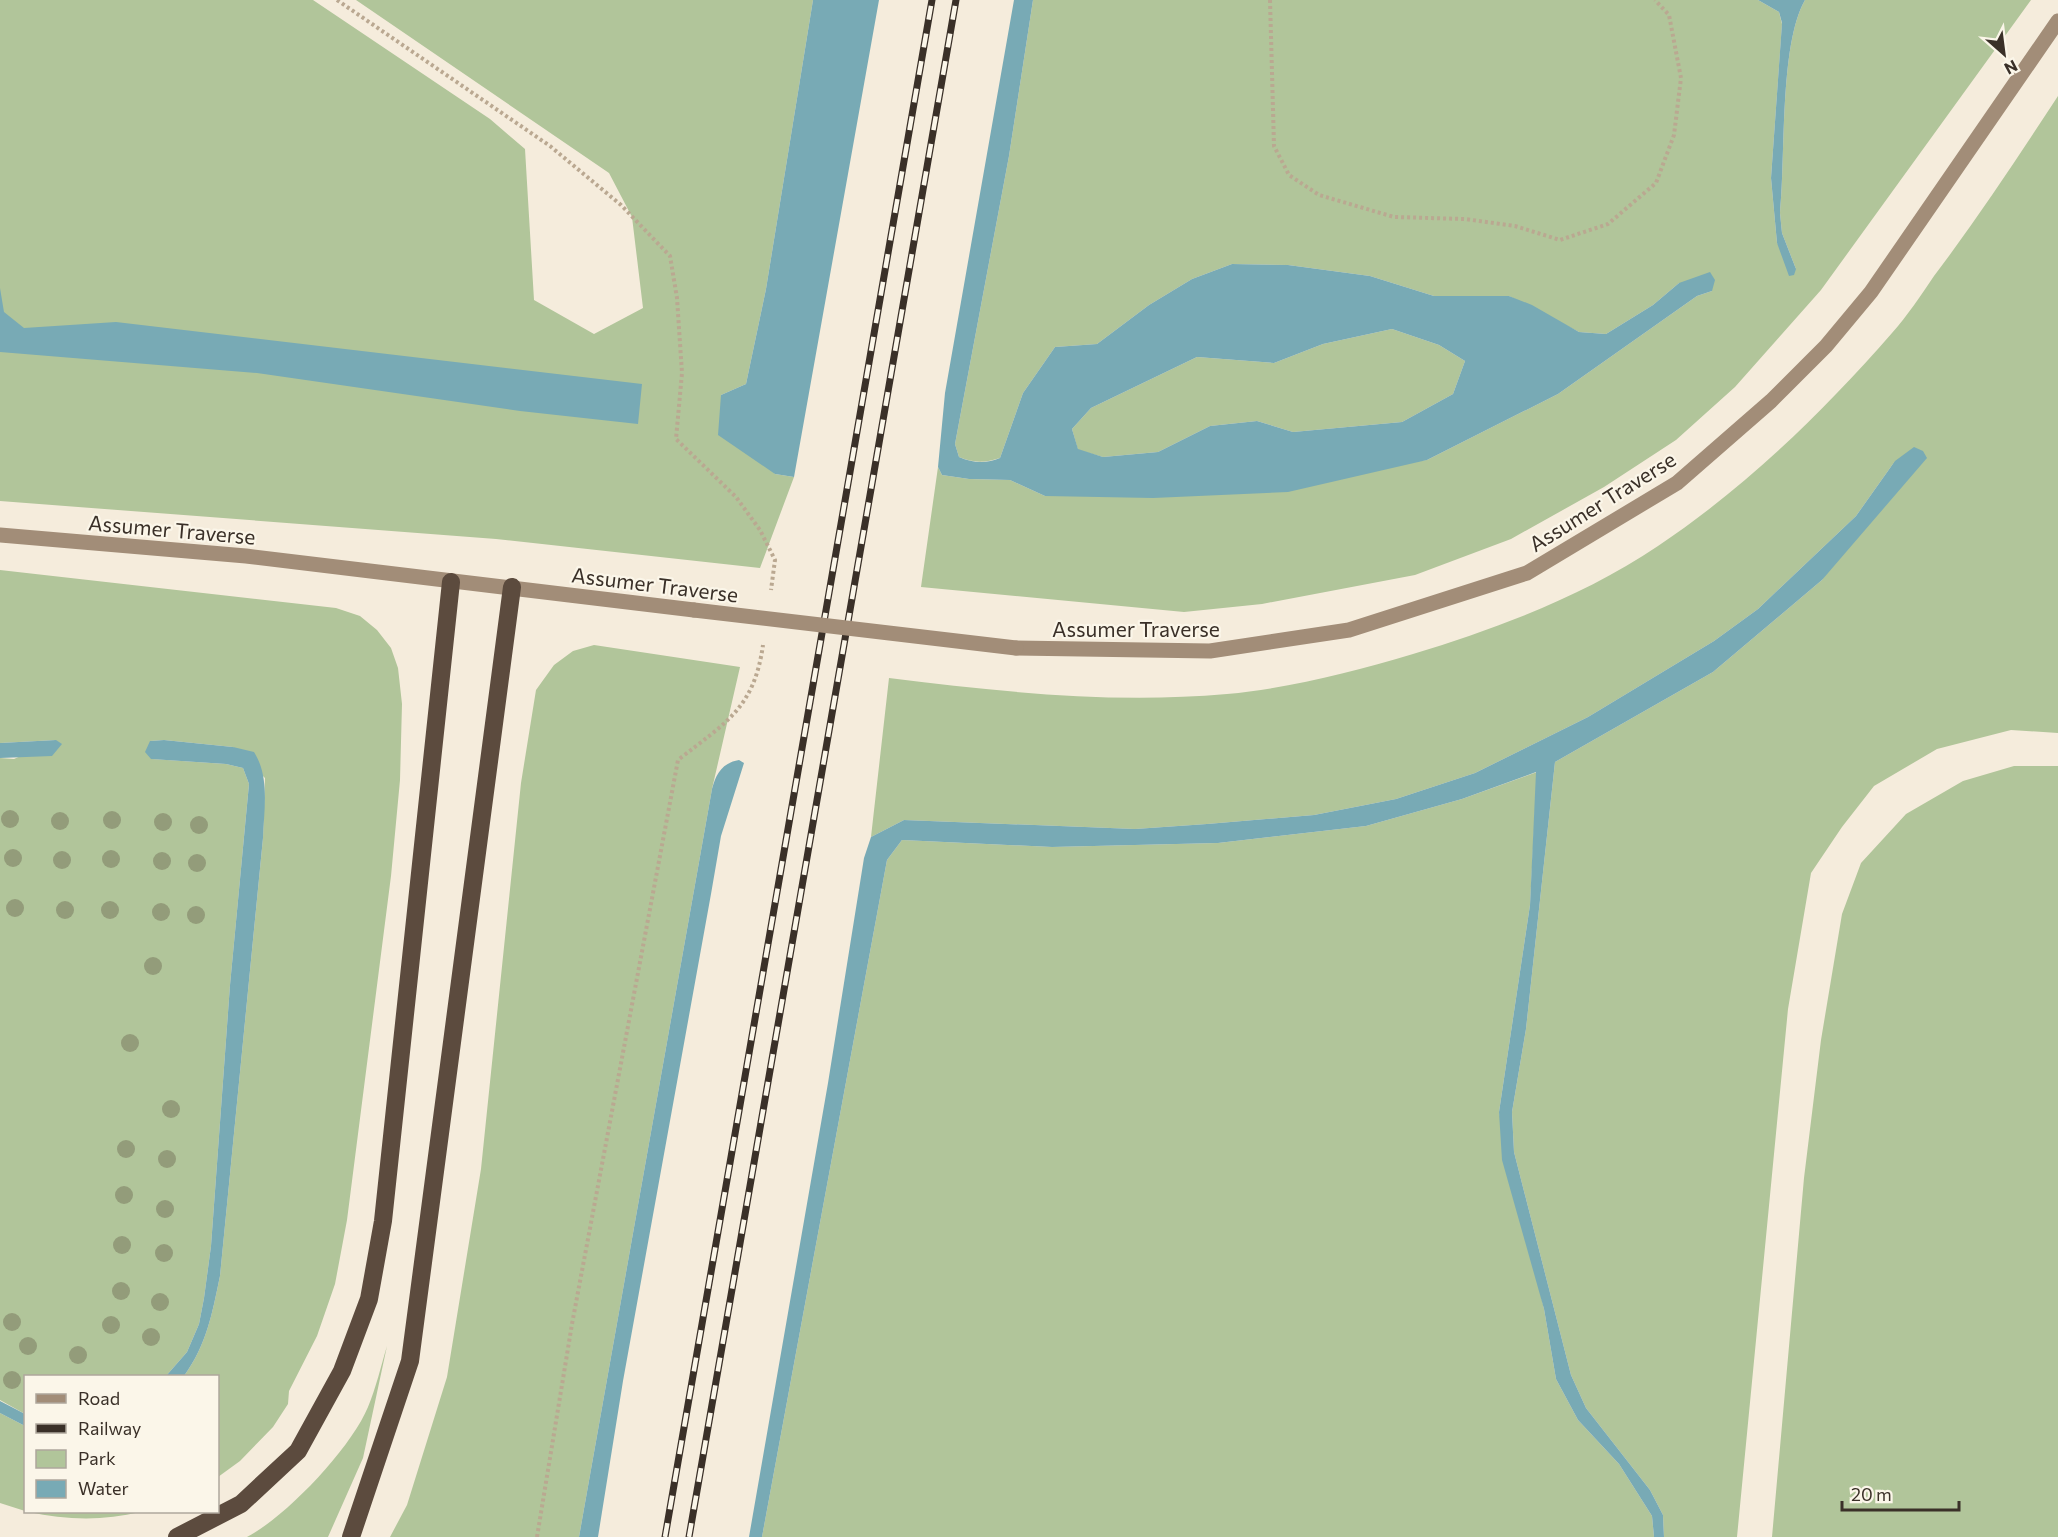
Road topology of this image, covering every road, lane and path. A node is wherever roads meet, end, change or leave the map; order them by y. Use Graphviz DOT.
graph roads {
  1 [pos="336,0"];
  2 [pos="1270,0"];
  3 [pos="1655,0"];
  4 [pos="2058,21"];
  5 [pos="0,535"];
  6 [pos="451,582"];
  7 [pos="512,587"];
  8 [pos="770,594"];
  9 [pos="764,639"];
  10 [pos="177,1537"];
  11 [pos="351,1537"];
  12 [pos="537,1537"];
  1 -- 8 [label="path"];
  2 -- 3 [label="path"];
  4 -- 7 [label="main road, Assumer Traverse, bridge"];
  5 -- 6 [label="main road, Assumer Traverse"];
  6 -- 7 [label="main road, Assumer Traverse"];
  6 -- 10 [label="highway"];
  7 -- 11 [label="highway"];
  9 -- 12 [label="path"];
}
